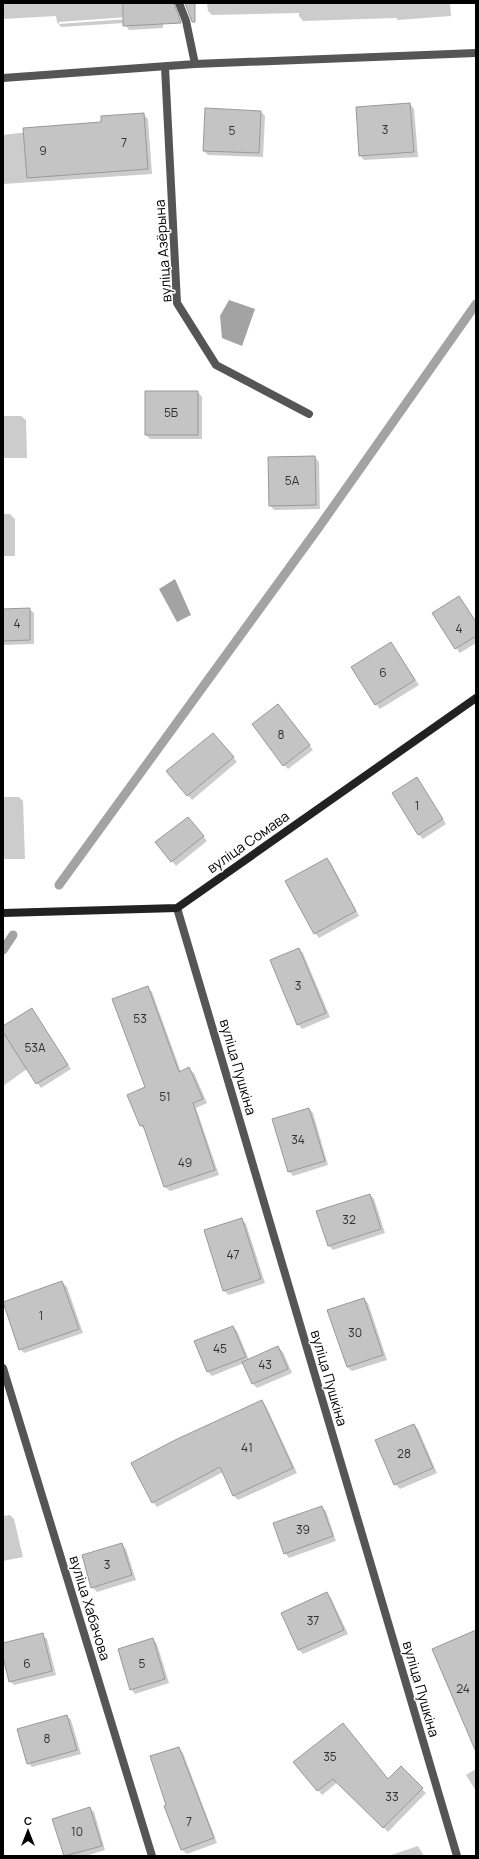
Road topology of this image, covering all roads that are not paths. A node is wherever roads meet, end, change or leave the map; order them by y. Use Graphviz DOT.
graph roads {
  1 [pos="179,3"];
  2 [pos="476,53"];
  3 [pos="195,64"];
  4 [pos="166,67"];
  5 [pos="3,78"];
  6 [pos="309,414"];
  7 [pos="476,698"];
  8 [pos="177,908"];
  9 [pos="3,913"];
  10 [pos="3,1368"];
  11 [pos="152,1856"];
  12 [pos="457,1856"];
  1 -- 3 [label="street"];
  2 -- 3 [label="street"];
  3 -- 4 [label="street"];
  4 -- 5 [label="street"];
  4 -- 6 [label="street, вуліца Азёрына"];
  7 -- 8 [label="street, вуліца Сомава"];
  8 -- 9 [label="street"];
  8 -- 12 [label="street, вуліца Пушкіна"];
  10 -- 11 [label="street, вуліца Хабачова"];
}
